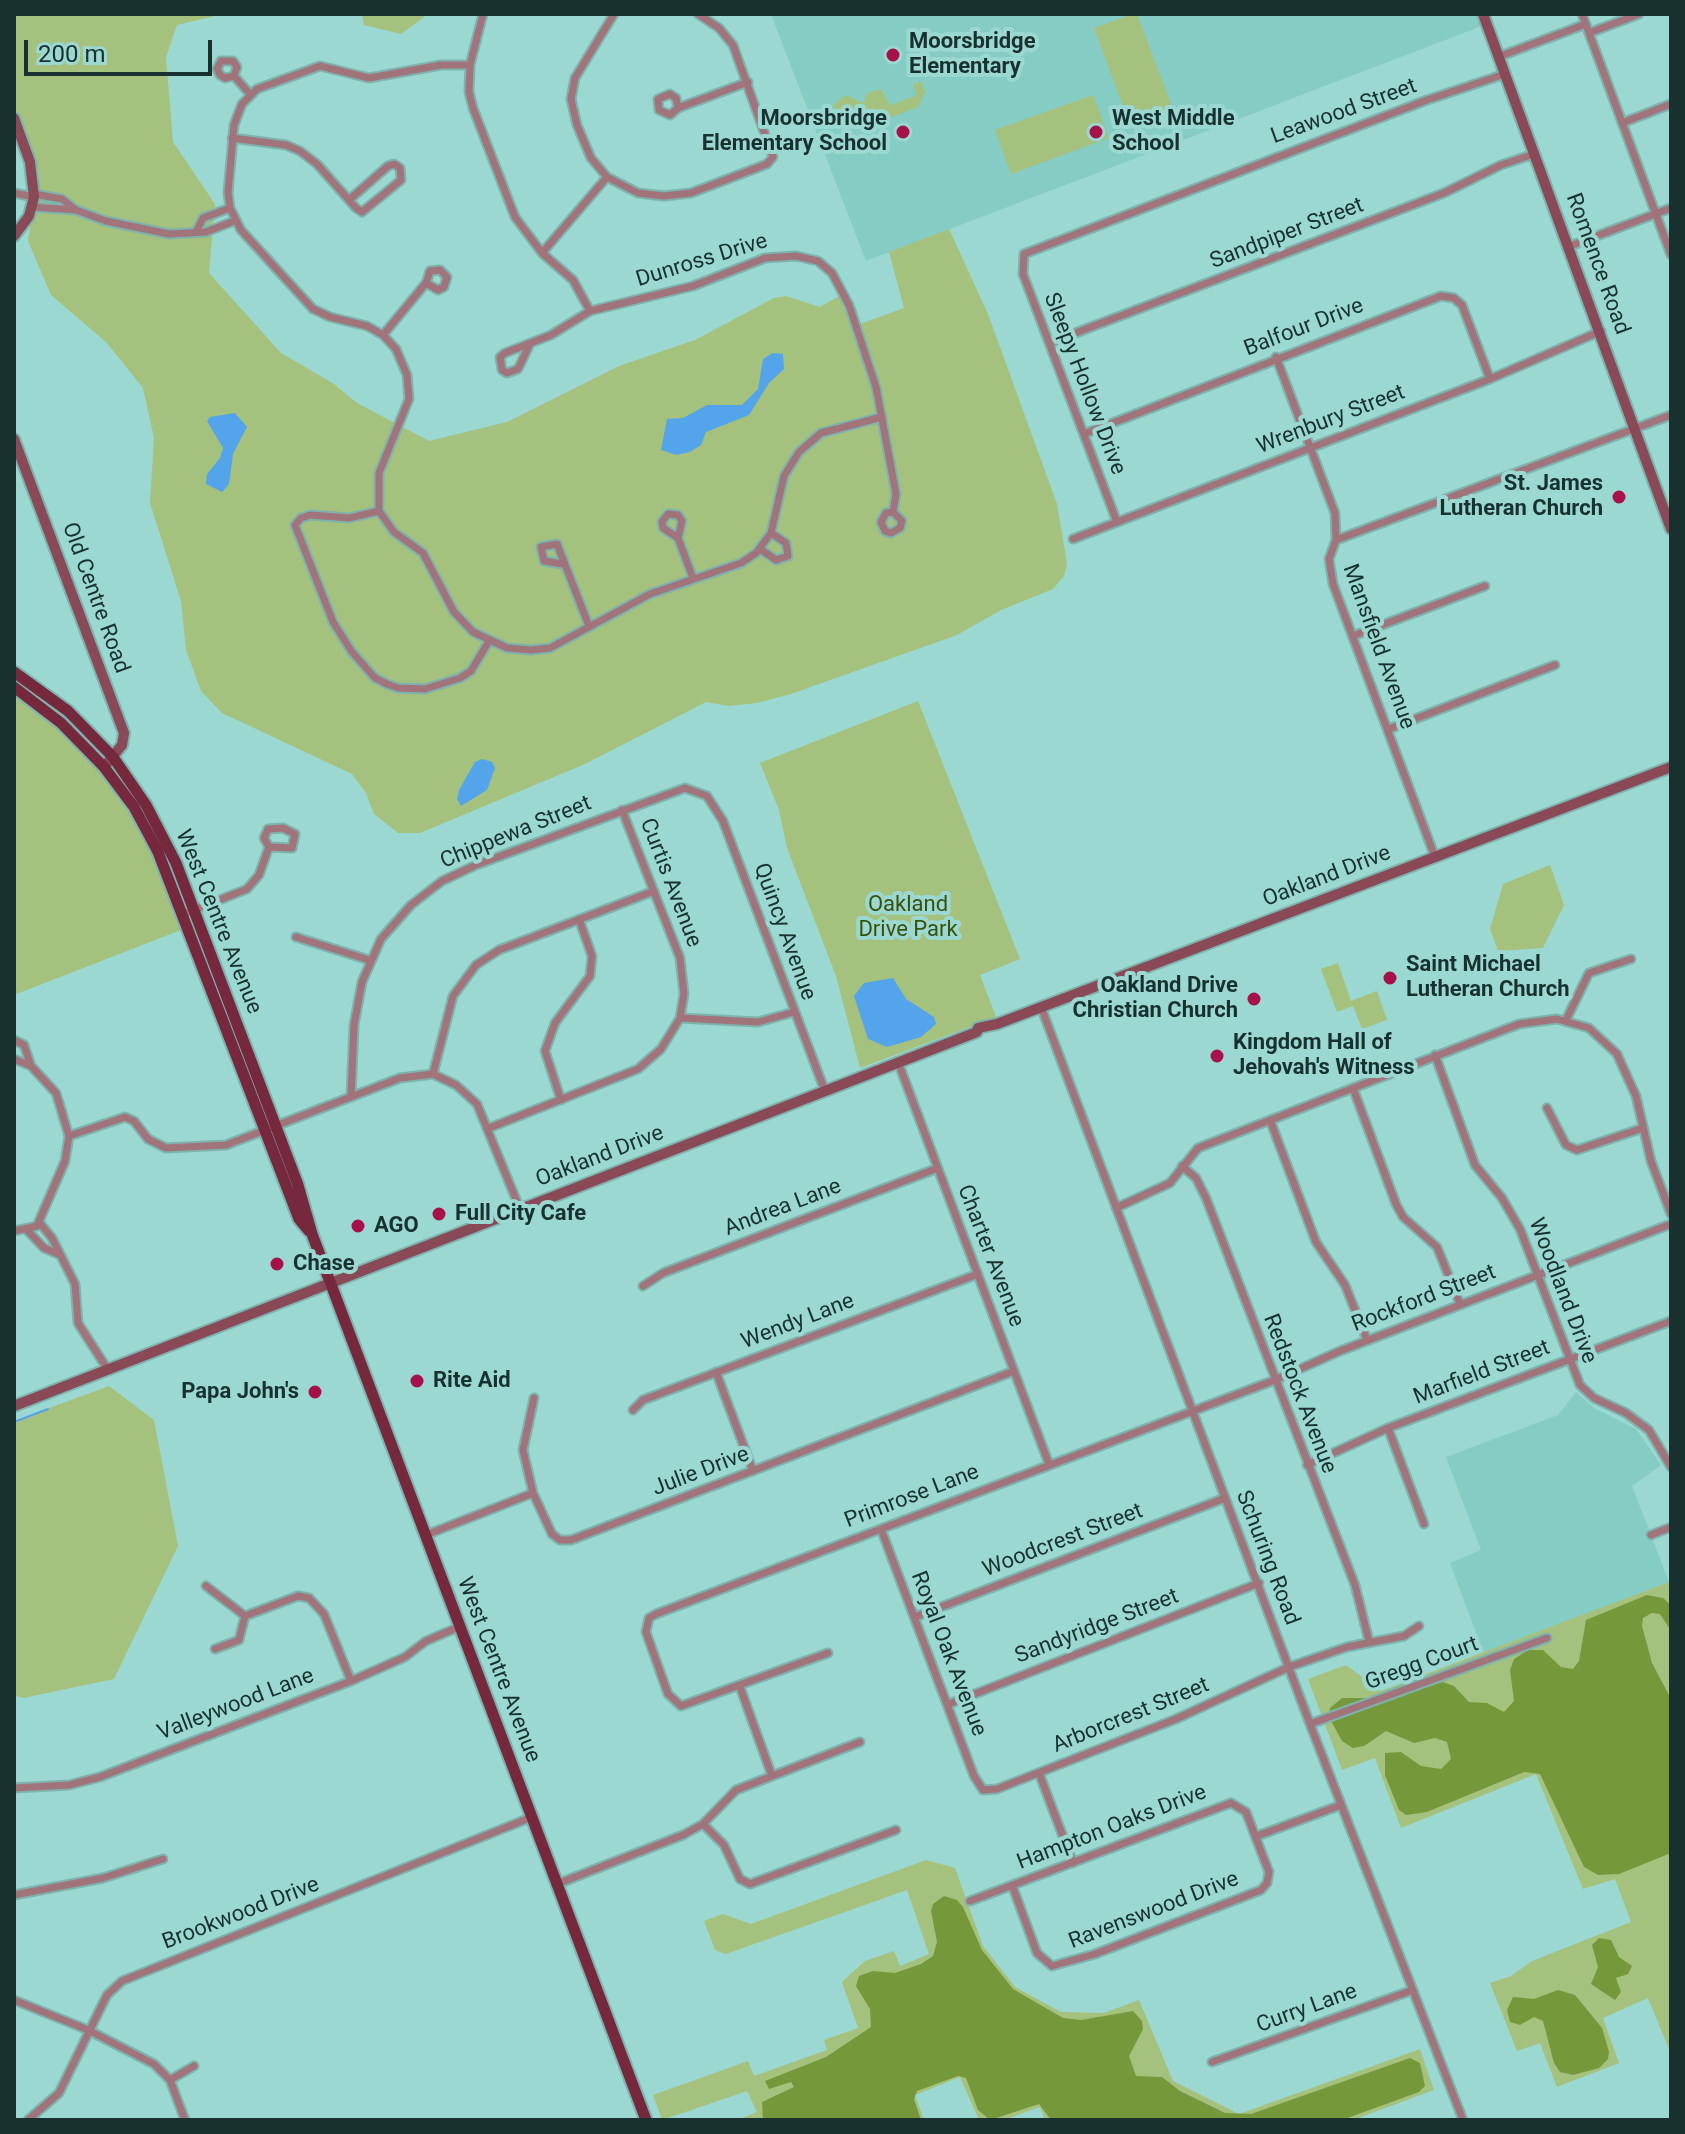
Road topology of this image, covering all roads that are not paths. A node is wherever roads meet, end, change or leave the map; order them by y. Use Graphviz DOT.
graph roads {
  1 [pos="483,14"];
  2 [pos="614,14"];
  3 [pos="698,14"];
  4 [pos="1483,14"];
  5 [pos="1582,14"];
  6 [pos="1639,14"];
  7 [pos="1586,24"];
  8 [pos="1589,33"];
  9 [pos="1498,57"];
  10 [pos="470,65"];
  11 [pos="1505,74"];
  12 [pos="234,76"];
  13 [pos="748,82"];
  14 [pos="250,94"];
  15 [pos="1671,104"];
  16 [pos="678,108"];
  17 [pos="14,118"];
  18 [pos="1622,123"];
  19 [pos="232,138"];
  20 [pos="1534,154"];
  21 [pos="607,177"];
  22 [pos="14,193"];
  23 [pos="33,199"];
  24 [pos="349,200"];
  25 [pos="230,208"];
  26 [pos="1671,208"];
  27 [pos="76,210"];
  28 [pos="1656,213"];
  29 [pos="234,221"];
  30 [pos="197,230"];
  31 [pos="14,236"];
  32 [pos="1570,246"];
  33 [pos="542,253"];
  34 [pos="1671,255"];
  35 [pos="1021,258"];
  36 [pos="426,283"];
  37 [pos="590,311"];
  38 [pos="1601,331"];
  39 [pos="383,335"];
  40 [pos="1049,343"];
  41 [pos="529,346"];
  42 [pos="1276,357"];
  43 [pos="1490,379"];
  44 [pos="1671,415"];
  45 [pos="882,417"];
  46 [pos="1634,429"];
  47 [pos="1084,434"];
  48 [pos="14,439"];
  49 [pos="1310,446"];
  50 [pos="379,511"];
  51 [pos="893,512"];
  52 [pos="1117,522"];
  53 [pos="1671,527"];
  54 [pos="771,533"];
  55 [pos="678,538"];
  56 [pos="1073,539"];
  57 [pos="1336,540"];
  58 [pos="760,549"];
  59 [pos="563,564"];
  60 [pos="693,578"];
  61 [pos="1485,586"];
  62 [pos="589,626"];
  63 [pos="1353,636"];
  64 [pos="489,641"];
  65 [pos="1555,665"];
  66 [pos="14,672"];
  67 [pos="14,687"];
  68 [pos="1389,729"];
  69 [pos="109,762"];
  70 [pos="1671,767"];
  71 [pos="701,792"];
  72 [pos="622,810"];
  73 [pos="269,847"];
  74 [pos="1435,857"];
  75 [pos="654,891"];
  76 [pos="189,912"];
  77 [pos="579,919"];
  78 [pos="296,937"];
  79 [pos="1631,959"];
  80 [pos="369,960"];
  81 [pos="1041,1007"];
  82 [pos="794,1012"];
  83 [pos="680,1018"];
  84 [pos="1566,1020"];
  85 [pos="14,1040"];
  86 [pos="1435,1055"];
  87 [pos="14,1059"];
  88 [pos="898,1062"];
  89 [pos="31,1066"];
  90 [pos="433,1074"];
  91 [pos="1353,1088"];
  92 [pos="825,1091"];
  93 [pos="351,1096"];
  94 [pos="561,1100"];
  95 [pos="1547,1108"];
  96 [pos="1270,1120"];
  97 [pos="271,1128"];
  98 [pos="489,1128"];
  99 [pos="1643,1128"];
  100 [pos="69,1136"];
  101 [pos="1182,1166"];
  102 [pos="938,1168"];
  103 [pos="1116,1208"];
  104 [pos="520,1209"];
  105 [pos="1671,1214"];
  106 [pos="39,1222"];
  107 [pos="1671,1224"];
  108 [pos="26,1229"];
  109 [pos="14,1231"];
  110 [pos="58,1254"];
  111 [pos="978,1274"];
  112 [pos="1536,1275"];
  113 [pos="331,1282"];
  114 [pos="643,1286"];
  115 [pos="1460,1304"];
  116 [pos="1671,1321"];
  117 [pos="1367,1340"];
  118 [pos="1568,1360"];
  119 [pos="108,1370"];
  120 [pos="1014,1371"];
  121 [pos="716,1372"];
  122 [pos="1275,1380"];
  123 [pos="534,1398"];
  124 [pos="14,1406"];
  125 [pos="633,1410"];
  126 [pos="1192,1410"];
  127 [pos="1388,1428"];
  128 [pos="1049,1464"];
  129 [pos="1307,1465"];
  130 [pos="1671,1467"];
  131 [pos="753,1471"];
  132 [pos="533,1493"];
  133 [pos="1225,1498"];
  134 [pos="1424,1524"];
  135 [pos="1671,1527"];
  136 [pos="881,1529"];
  137 [pos="426,1535"];
  138 [pos="1651,1535"];
  139 [pos="1259,1583"];
  140 [pos="206,1586"];
  141 [pos="245,1616"];
  142 [pos="915,1617"];
  143 [pos="461,1626"];
  144 [pos="1419,1626"];
  145 [pos="1547,1638"];
  146 [pos="1369,1641"];
  147 [pos="215,1649"];
  148 [pos="828,1653"];
  149 [pos="1289,1667"];
  150 [pos="351,1681"];
  151 [pos="740,1687"];
  152 [pos="949,1704"];
  153 [pos="1310,1724"];
  154 [pos="860,1742"];
  155 [pos="1039,1773"];
  156 [pos="772,1776"];
  157 [pos="14,1788"];
  158 [pos="983,1790"];
  159 [pos="1341,1805"];
  160 [pos="532,1817"];
  161 [pos="703,1824"];
  162 [pos="896,1830"];
  163 [pos="1257,1836"];
  164 [pos="163,1859"];
  165 [pos="1073,1863"];
  166 [pos="557,1884"];
  167 [pos="1012,1885"];
  168 [pos="14,1895"];
  169 [pos="970,1901"];
  170 [pos="1413,1990"];
  171 [pos="14,2000"];
  172 [pos="88,2030"];
  173 [pos="1212,2062"];
  174 [pos="194,2066"];
  175 [pos="170,2080"];
  176 [pos="28,2120"];
  177 [pos="185,2120"];
  178 [pos="646,2120"];
  179 [pos="1463,2120"];
  1 -- 10 [label="street"];
  2 -- 21 [label="street"];
  3 -- 13 [label="street"];
  4 -- 9 [label="main road, Romence Road"];
  5 -- 7 [label="street"];
  6 -- 8 [label="street"];
  7 -- 8 [label="street"];
  7 -- 9 [label="street"];
  8 -- 18 [label="street"];
  9 -- 11 [label="main road, Romence Road"];
  10 -- 14 [label="street"];
  10 -- 33 [label="street"];
  11 -- 20 [label="main road, Romence Road"];
  11 -- 35 [label="street, Leawood Street"];
  12 -- 14 [label="street"];
  13 -- 16 [label="street"];
  13 -- 21 [label="street"];
  14 -- 19 [label="street"];
  15 -- 18 [label="street"];
  17 -- 23 [label="main road"];
  18 -- 28 [label="street"];
  19 -- 24 [label="street"];
  19 -- 25 [label="street"];
  20 -- 32 [label="main road, Romence Road"];
  20 -- 40 [label="street, Sandpiper Street"];
  21 -- 33 [label="street"];
  22 -- 23 [label="street"];
  23 -- 27 [label="street"];
  23 -- 27 [label="street"];
  23 -- 31 [label="main road"];
  24 -- 24 [label="street"];
  25 -- 29 [label="street"];
  25 -- 30 [label="street"];
  26 -- 28 [label="street"];
  27 -- 30 [label="street"];
  28 -- 32 [label="street"];
  28 -- 34 [label="street"];
  29 -- 30 [label="street"];
  29 -- 39 [label="street"];
  32 -- 38 [label="main road, Romence Road"];
  33 -- 37 [label="street"];
  35 -- 40 [label="street, Sleepy Hollow Drive"];
  36 -- 39 [label="street"];
  37 -- 41 [label="street, Dunross Drive"];
  37 -- 45 [label="street, Dunross Drive"];
  38 -- 43 [label="street, Wrenbury Street"];
  38 -- 46 [label="main road, Romence Road"];
  39 -- 50 [label="street"];
  40 -- 47 [label="street, Sleepy Hollow Drive"];
  41 -- 41 [label="street, Dunross Drive"];
  42 -- 43 [label="street, Balfour Drive"];
  42 -- 47 [label="street, Balfour Drive"];
  42 -- 49 [label="street, Mansfield Avenue"];
  43 -- 49 [label="street, Wrenbury Street"];
  44 -- 46 [label="street"];
  45 -- 51 [label="street, Dunross Drive"];
  45 -- 54 [label="street"];
  46 -- 53 [label="main road, Romence Road"];
  46 -- 57 [label="street"];
  47 -- 52 [label="street, Sleepy Hollow Drive"];
  48 -- 69 [label="main road, Old Centre Road"];
  49 -- 52 [label="street, Wrenbury Street"];
  49 -- 57 [label="street, Mansfield Avenue"];
  50 -- 64 [label="street"];
  50 -- 64 [label="street"];
  52 -- 56 [label="street, Wrenbury Street"];
  54 -- 58 [label="street"];
  54 -- 58 [label="street"];
  55 -- 60 [label="street"];
  57 -- 63 [label="street, Mansfield Avenue"];
  58 -- 60 [label="street"];
  59 -- 62 [label="street"];
  60 -- 62 [label="street"];
  61 -- 63 [label="street"];
  62 -- 64 [label="street"];
  63 -- 68 [label="street, Mansfield Avenue"];
  65 -- 68 [label="street"];
  66 -- 69 [label="main road, West Centre Avenue"];
  67 -- 69 [label="main road, West Centre Avenue"];
  68 -- 74 [label="street, Mansfield Avenue"];
  69 -- 76 [label="main road, West Centre Avenue"];
  70 -- 74 [label="main road, Oakland Drive"];
  71 -- 72 [label="street, Chippewa Street"];
  71 -- 82 [label="street, Quincy Avenue"];
  72 -- 75 [label="street, Curtis Avenue"];
  72 -- 80 [label="street, Chippewa Street"];
  73 -- 73 [label="street"];
  73 -- 76 [label="street"];
  74 -- 81 [label="main road, Oakland Drive"];
  75 -- 77 [label="street"];
  75 -- 83 [label="street, Curtis Avenue"];
  76 -- 97 [label="main road, West Centre Avenue"];
  77 -- 90 [label="street"];
  77 -- 94 [label="street"];
  78 -- 80 [label="street"];
  79 -- 84 [label="street"];
  80 -- 93 [label="street, Chippewa Street"];
  81 -- 88 [label="main road, Oakland Drive"];
  81 -- 103 [label="street, Schuring Road"];
  82 -- 83 [label="street"];
  82 -- 92 [label="street, Quincy Avenue"];
  83 -- 94 [label="street"];
  84 -- 86 [label="street"];
  84 -- 99 [label="street"];
  85 -- 89 [label="street"];
  86 -- 91 [label="street"];
  86 -- 112 [label="street, Woodland Drive"];
  87 -- 89 [label="street"];
  88 -- 92 [label="main road, Oakland Drive"];
  88 -- 102 [label="street, Charter Avenue"];
  89 -- 100 [label="street"];
  90 -- 93 [label="street"];
  90 -- 98 [label="street"];
  91 -- 96 [label="street"];
  91 -- 115 [label="street"];
  92 -- 104 [label="main road, Oakland Drive"];
  93 -- 97 [label="street"];
  94 -- 98 [label="street"];
  95 -- 99 [label="street"];
  96 -- 101 [label="street"];
  96 -- 117 [label="street"];
  97 -- 100 [label="street"];
  97 -- 113 [label="main road, West Centre Avenue"];
  98 -- 104 [label="street"];
  99 -- 105 [label="street"];
  100 -- 106 [label="street"];
  101 -- 103 [label="street"];
  101 -- 122 [label="street, Redstock Avenue"];
  102 -- 111 [label="street, Charter Avenue"];
  102 -- 114 [label="street, Andrea Lane"];
  103 -- 126 [label="street, Schuring Road"];
  104 -- 113 [label="main road, Oakland Drive"];
  106 -- 108 [label="street"];
  106 -- 110 [label="street"];
  107 -- 112 [label="street, Rockford Street"];
  108 -- 109 [label="street"];
  108 -- 110 [label="street"];
  110 -- 119 [label="street"];
  111 -- 120 [label="street, Charter Avenue"];
  111 -- 121 [label="street, Wendy Lane"];
  112 -- 115 [label="street, Rockford Street"];
  112 -- 118 [label="street, Woodland Drive"];
  113 -- 119 [label="main road, Oakland Drive"];
  113 -- 137 [label="main road, West Centre Avenue"];
  115 -- 117 [label="street, Rockford Street"];
  116 -- 118 [label="street, Marfield Street"];
  117 -- 122 [label="street, Rockford Street"];
  118 -- 127 [label="street, Marfield Street"];
  118 -- 130 [label="street, Woodland Drive"];
  119 -- 124 [label="main road, Oakland Drive"];
  120 -- 128 [label="street, Charter Avenue"];
  120 -- 131 [label="street, Julie Drive"];
  121 -- 125 [label="street, Wendy Lane"];
  121 -- 131 [label="street"];
  122 -- 126 [label="street, Rockford Street"];
  122 -- 129 [label="street, Redstock Avenue"];
  123 -- 132 [label="street"];
  126 -- 128 [label="street, Primrose Lane"];
  126 -- 133 [label="street, Schuring Road"];
  127 -- 129 [label="street, Marfield Street"];
  127 -- 134 [label="street"];
  128 -- 136 [label="street, Primrose Lane"];
  129 -- 146 [label="street, Redstock Avenue"];
  131 -- 132 [label="street, Julie Drive"];
  132 -- 137 [label="street"];
  133 -- 139 [label="street, Schuring Road"];
  133 -- 142 [label="street, Woodcrest Street"];
  135 -- 138 [label="street"];
  136 -- 142 [label="street, Royal Oak Avenue"];
  136 -- 151 [label="street, Primrose Lane"];
  137 -- 143 [label="main road, West Centre Avenue"];
  139 -- 149 [label="street, Schuring Road"];
  139 -- 152 [label="street, Sandyridge Street"];
  140 -- 141 [label="street"];
  141 -- 147 [label="street"];
  141 -- 150 [label="street"];
  142 -- 152 [label="street, Royal Oak Avenue"];
  143 -- 150 [label="street, Valleywood Lane"];
  143 -- 160 [label="main road, West Centre Avenue"];
  144 -- 146 [label="street, Arborcrest Street"];
  145 -- 153 [label="street, Gregg Court"];
  146 -- 149 [label="street, Arborcrest Street"];
  148 -- 151 [label="street"];
  149 -- 153 [label="street, Schuring Road"];
  149 -- 155 [label="street, Arborcrest Street"];
  150 -- 157 [label="street, Valleywood Lane"];
  151 -- 156 [label="street"];
  152 -- 158 [label="street, Royal Oak Avenue"];
  153 -- 159 [label="street, Schuring Road"];
  154 -- 156 [label="street"];
  155 -- 158 [label="street, Arborcrest Street"];
  155 -- 165 [label="street"];
  156 -- 161 [label="street"];
  159 -- 163 [label="street"];
  159 -- 170 [label="street, Schuring Road"];
  160 -- 166 [label="main road, West Centre Avenue"];
  160 -- 172 [label="street, Brookwood Drive"];
  161 -- 162 [label="street"];
  161 -- 166 [label="street"];
  163 -- 165 [label="street, Hampton Oaks Drive"];
  163 -- 167 [label="street, Ravenswood Drive"];
  164 -- 168 [label="street"];
  165 -- 167 [label="street, Hampton Oaks Drive"];
  166 -- 178 [label="main road, West Centre Avenue"];
  167 -- 169 [label="street, Hampton Oaks Drive"];
  170 -- 173 [label="street, Curry Lane"];
  170 -- 179 [label="street, Schuring Road"];
  171 -- 172 [label="street"];
  172 -- 175 [label="street"];
  172 -- 176 [label="street, Brookwood Drive"];
  174 -- 175 [label="street"];
  175 -- 177 [label="street"];
}
